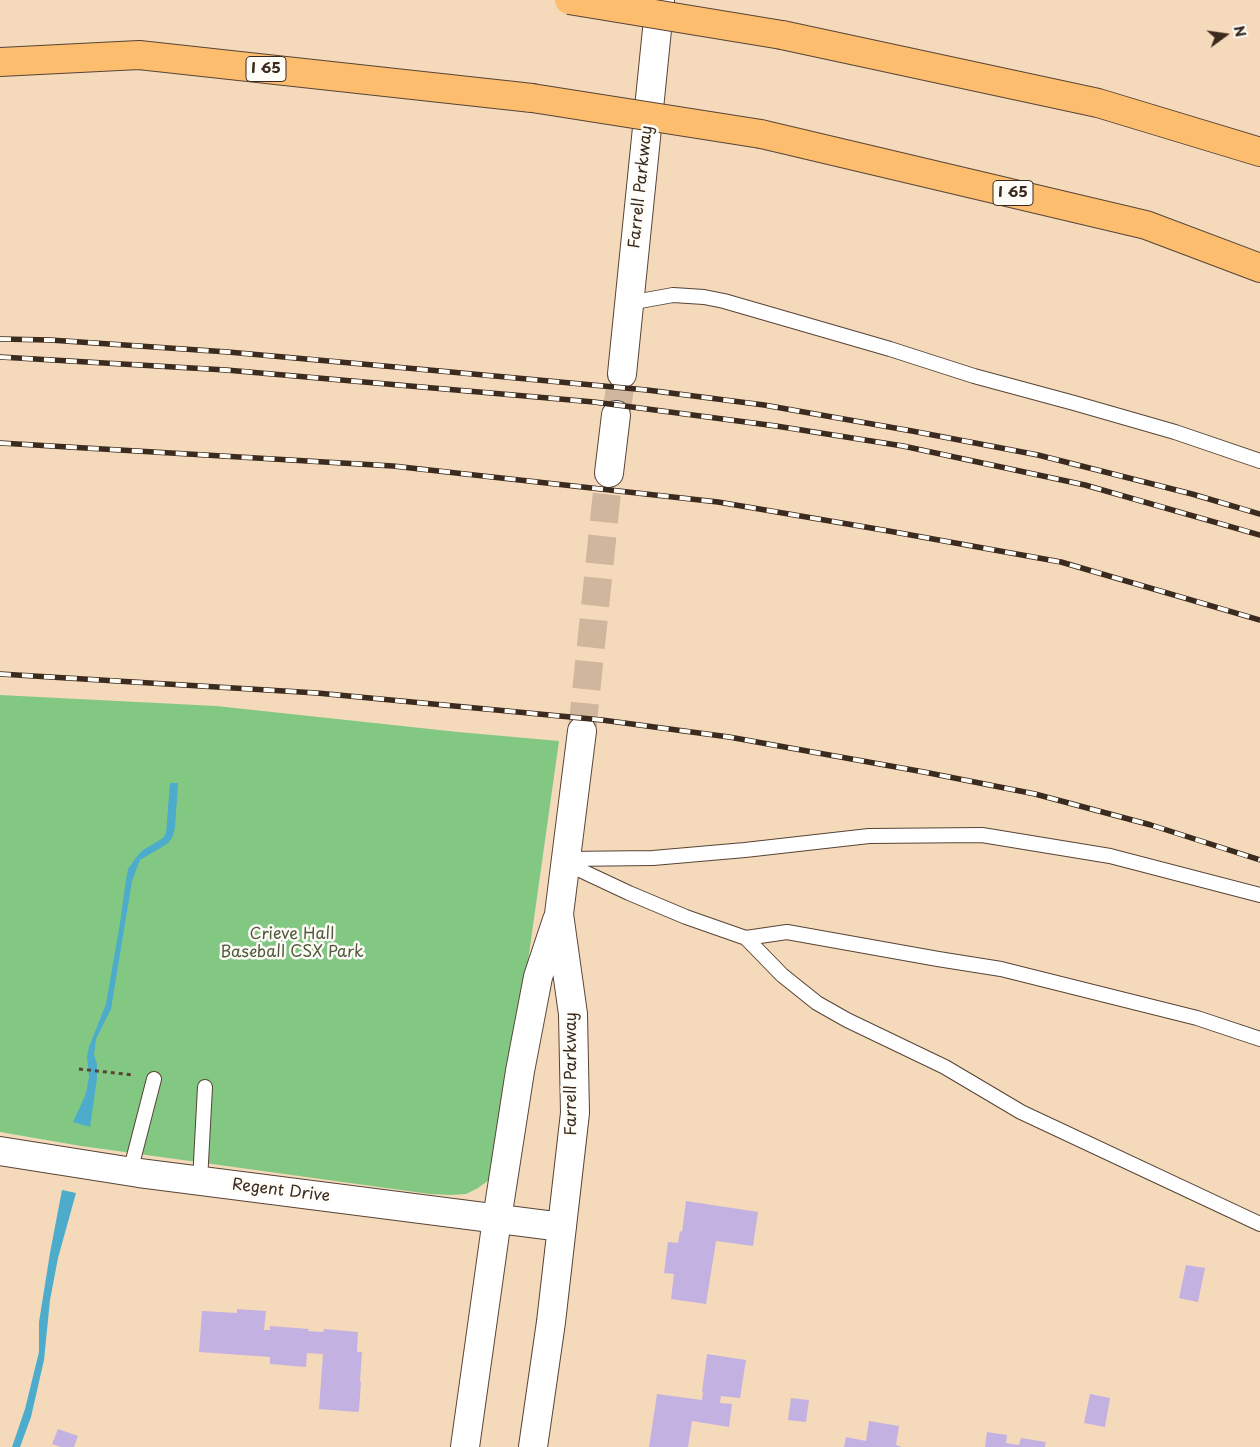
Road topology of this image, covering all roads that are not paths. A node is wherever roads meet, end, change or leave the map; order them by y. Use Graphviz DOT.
graph roads {
  1 [pos="570,0"];
  2 [pos="660,0"];
  3 [pos="0,62"];
  4 [pos="1260,152"];
  5 [pos="1260,268"];
  6 [pos="629,303"];
  7 [pos="622,374"];
  8 [pos="616,415"];
  9 [pos="1260,461"];
  10 [pos="609,473"];
  11 [pos="582,730"];
  12 [pos="565,861"];
  13 [pos="1260,895"];
  14 [pos="559,914"];
  15 [pos="746,938"];
  16 [pos="1260,1039"];
  17 [pos="154,1079"];
  18 [pos="205,1087"];
  19 [pos="0,1151"];
  20 [pos="130,1172"];
  21 [pos="200,1181"];
  22 [pos="497,1219"];
  23 [pos="1260,1224"];
  24 [pos="562,1227"];
  25 [pos="465,1447"];
  26 [pos="533,1447"];
  1 -- 4 [label="highway, bridge"];
  2 -- 6 [label="street, Farrell Parkway"];
  3 -- 5 [label="highway, I 65, bridge"];
  6 -- 7 [label="street, Farrell Parkway"];
  6 -- 9 [label="lane"];
  8 -- 10 [label="street"];
  11 -- 12 [label="street, Farrell Parkway"];
  12 -- 13 [label="lane"];
  12 -- 14 [label="street, Farrell Parkway"];
  12 -- 15 [label="lane"];
  14 -- 22 [label="street"];
  14 -- 24 [label="street, Farrell Parkway"];
  15 -- 16 [label="lane"];
  15 -- 23 [label="lane"];
  17 -- 20 [label="lane"];
  18 -- 21 [label="lane"];
  19 -- 20 [label="street, Regent Drive"];
  20 -- 21 [label="street, Regent Drive"];
  21 -- 22 [label="street, Regent Drive"];
  22 -- 24 [label="street, Regent Drive"];
  22 -- 25 [label="street"];
  24 -- 26 [label="street, Farrell Parkway"];
}
